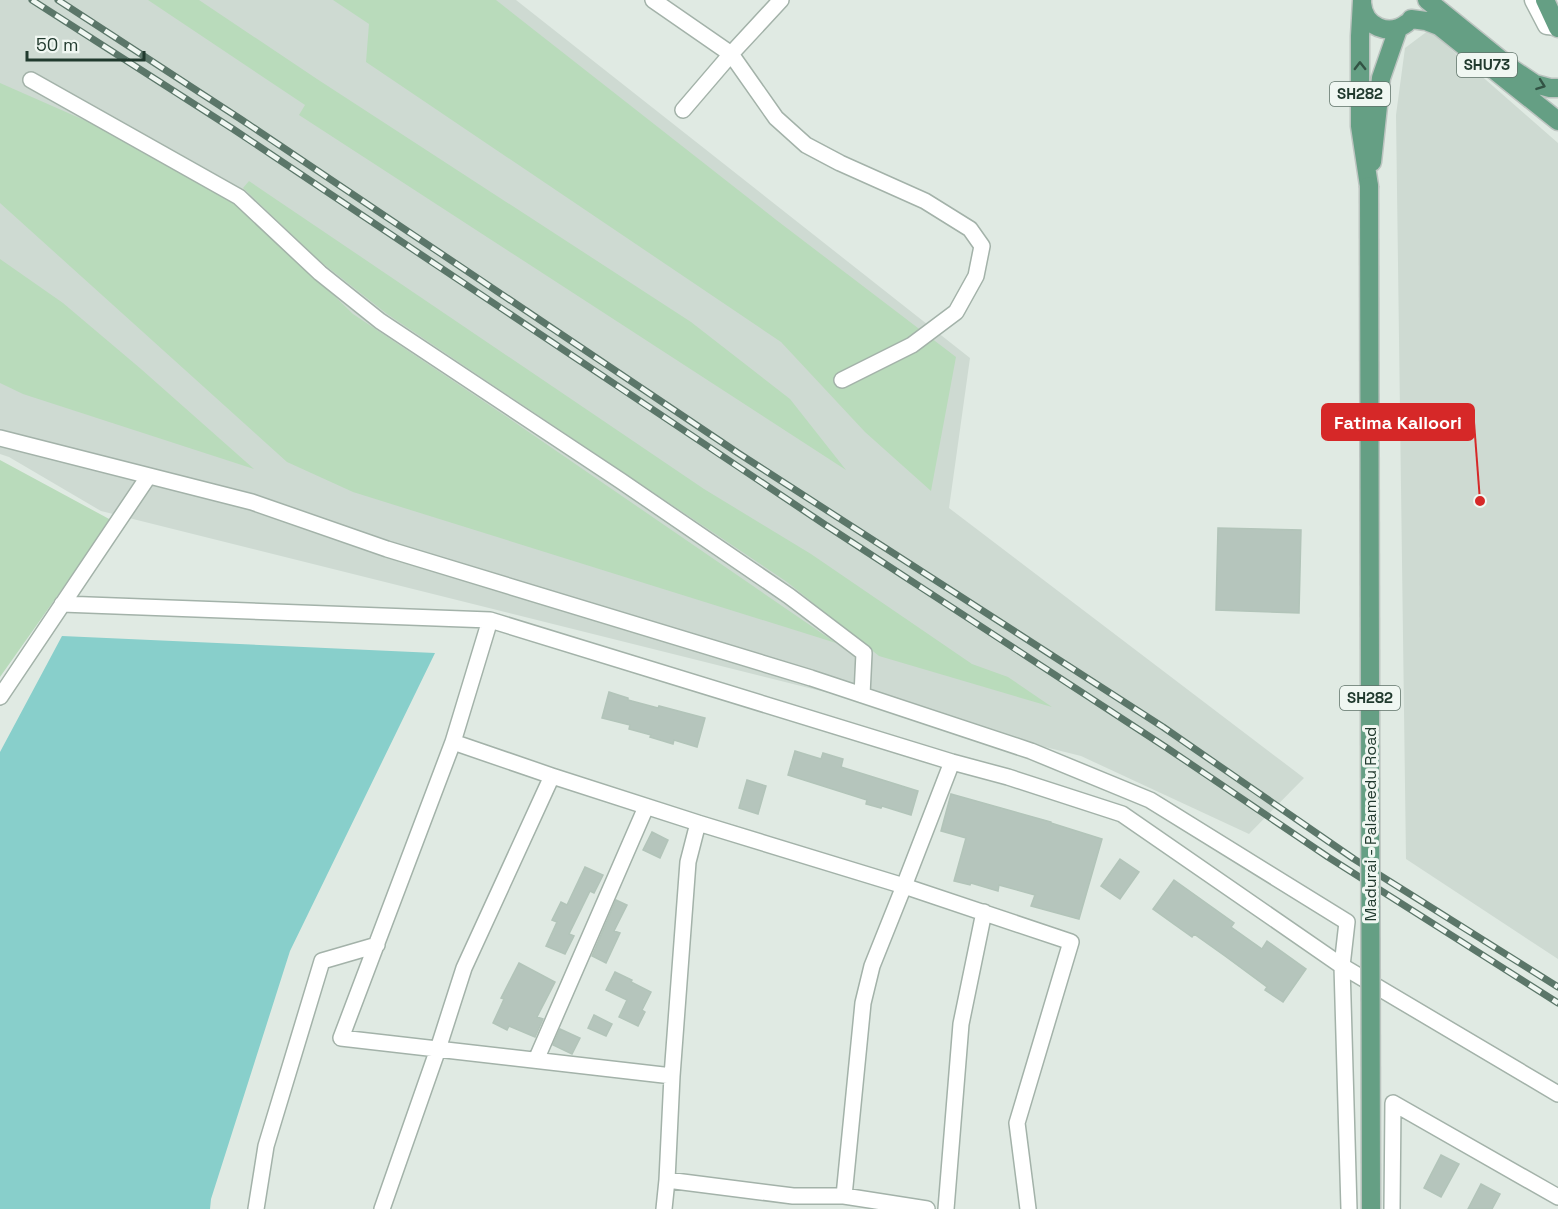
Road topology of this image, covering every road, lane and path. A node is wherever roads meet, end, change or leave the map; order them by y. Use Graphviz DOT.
graph roads {
  1 [pos="653,0"];
  2 [pos="781,0"];
  3 [pos="1416,0"];
  4 [pos="1427,0"];
  5 [pos="1534,0"];
  6 [pos="1545,0"];
  7 [pos="1362,1"];
  8 [pos="1405,24"];
  9 [pos="1557,27"];
  10 [pos="731,54"];
  11 [pos="31,80"];
  12 [pos="1558,88"];
  13 [pos="683,110"];
  14 [pos="1558,121"];
  15 [pos="1369,186"];
  16 [pos="842,380"];
  17 [pos="0,438"];
  18 [pos="148,477"];
  19 [pos="62,604"];
  20 [pos="490,620"];
  21 [pos="862,695"];
  22 [pos="0,697"];
  23 [pos="453,742"];
  24 [pos="952,762"];
  25 [pos="552,777"];
  26 [pos="646,807"];
  27 [pos="698,824"];
  28 [pos="904,886"];
  29 [pos="984,912"];
  30 [pos="377,945"];
  31 [pos="1342,966"];
  32 [pos="438,1049"];
  33 [pos="536,1060"];
  34 [pos="672,1076"];
  35 [pos="1558,1094"];
  36 [pos="667,1180"];
  37 [pos="844,1196"];
  38 [pos="1558,1197"];
  39 [pos="256,1209"];
  40 [pos="382,1209"];
  41 [pos="664,1209"];
  42 [pos="927,1209"];
  43 [pos="946,1209"];
  44 [pos="1028,1209"];
  45 [pos="1348,1209"];
  46 [pos="1371,1209"];
  47 [pos="1392,1209"];
  1 -- 10 [label="street"];
  2 -- 10 [label="street"];
  3 -- 8 [label="main road, Madurai - Palamedu Road"];
  4 -- 12 [label="main road, SHU73, one-way"];
  5 -- 9 [label="street"];
  6 -- 9 [label="main road"];
  7 -- 8 [label="main road, SHU73"];
  15 -- 7 [label="main road, Madurai - Palamedu Road / SH282, one-way"];
  8 -- 14 [label="main road, SHU73"];
  8 -- 15 [label="main road, Madurai - Palamedu Road / SH282"];
  10 -- 13 [label="street"];
  10 -- 16 [label="street"];
  11 -- 21 [label="street"];
  15 -- 46 [label="main road, Madurai - Palamedu Road / SH282, bridge"];
  17 -- 18 [label="street"];
  18 -- 19 [label="street"];
  18 -- 21 [label="street"];
  19 -- 20 [label="street"];
  19 -- 22 [label="street"];
  20 -- 23 [label="street"];
  20 -- 24 [label="street"];
  21 -- 31 [label="street"];
  23 -- 25 [label="street"];
  23 -- 30 [label="street"];
  24 -- 28 [label="street"];
  24 -- 31 [label="street"];
  25 -- 26 [label="street"];
  25 -- 32 [label="street"];
  26 -- 27 [label="street"];
  26 -- 33 [label="street"];
  27 -- 28 [label="street"];
  27 -- 34 [label="street"];
  28 -- 29 [label="street"];
  28 -- 37 [label="street"];
  29 -- 43 [label="street"];
  29 -- 44 [label="street"];
  30 -- 32 [label="street"];
  30 -- 39 [label="street"];
  31 -- 35 [label="street"];
  31 -- 45 [label="street"];
  32 -- 33 [label="street"];
  32 -- 40 [label="street"];
  33 -- 34 [label="street"];
  34 -- 36 [label="street"];
  36 -- 37 [label="street"];
  36 -- 41 [label="street"];
  37 -- 42 [label="street"];
  38 -- 47 [label="street"];
}
